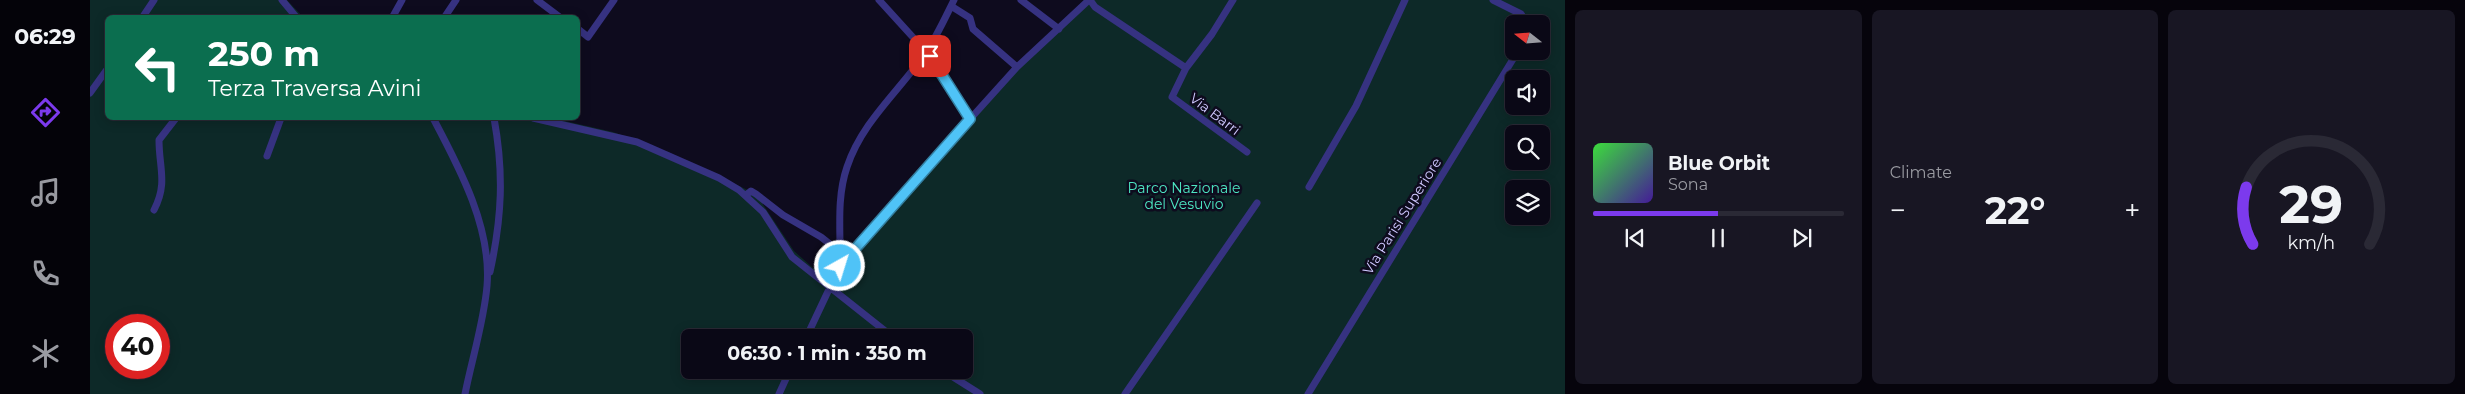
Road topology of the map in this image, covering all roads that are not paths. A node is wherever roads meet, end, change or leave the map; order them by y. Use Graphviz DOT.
graph roads {
  1 [pos="154,0"];
  2 [pos="282,0"];
  3 [pos="402,0"];
  4 [pos="456,0"];
  5 [pos="537,0"];
  6 [pos="614,0"];
  7 [pos="879,0"];
  8 [pos="1021,0"];
  9 [pos="1089,0"];
  10 [pos="1233,0"];
  11 [pos="1405,0"];
  12 [pos="1492,0"];
  13 [pos="953,3"];
  14 [pos="144,15"];
  15 [pos="294,15"];
  16 [pos="394,15"];
  17 [pos="446,15"];
  18 [pos="557,15"];
  19 [pos="1522,15"];
  20 [pos="1059,28"];
  21 [pos="580,31"];
  22 [pos="926,52"];
  23 [pos="1512,60"];
  24 [pos="1016,67"];
  25 [pos="1186,68"];
  26 [pos="105,72"];
  27 [pos="90,93"];
  28 [pos="970,119"];
  29 [pos="174,120"];
  30 [pos="280,120"];
  31 [pos="435,120"];
  32 [pos="494,120"];
  33 [pos="541,120"];
  34 [pos="1247,152"];
  35 [pos="266,156"];
  36 [pos="1309,188"];
  37 [pos="746,194"];
  38 [pos="1257,203"];
  39 [pos="154,210"];
  40 [pos="840,252"];
  41 [pos="840,266"];
  42 [pos="487,287"];
  43 [pos="830,289"];
  44 [pos="810,329"];
  45 [pos="882,329"];
  46 [pos="786,379"];
  47 [pos="956,379"];
  48 [pos="465,394"];
  49 [pos="779,394"];
  50 [pos="980,394"];
  51 [pos="1124,394"];
  52 [pos="1308,394"];
  1 -- 14 [label="street"];
  2 -- 15 [label="street"];
  3 -- 16 [label="street"];
  4 -- 17 [label="street"];
  5 -- 18 [label="street"];
  6 -- 21 [label="street"];
  7 -- 22 [label="street"];
  8 -- 20 [label="street"];
  9 -- 20 [label="street"];
  9 -- 25 [label="street"];
  10 -- 25 [label="street"];
  11 -- 36 [label="street"];
  12 -- 19 [label="street"];
  13 -- 22 [label="street"];
  13 -- 24 [label="street"];
  20 -- 24 [label="street"];
  22 -- 28 [label="street"];
  22 -- 40 [label="street"];
  23 -- 52 [label="street, Via Parisi Superiore"];
  24 -- 28 [label="street"];
  25 -- 34 [label="street, Via Barri"];
  26 -- 27 [label="street"];
  28 -- 41 [label="street"];
  29 -- 39 [label="street"];
  30 -- 35 [label="street"];
  31 -- 42 [label="street"];
  32 -- 42 [label="street"];
  33 -- 37 [label="street"];
  37 -- 40 [label="street"];
  37 -- 43 [label="street"];
  38 -- 51 [label="street"];
  40 -- 41 [label="street"];
  41 -- 43 [label="street"];
  42 -- 48 [label="street"];
  43 -- 44 [label="street"];
  43 -- 45 [label="street"];
  46 -- 49 [label="street"];
  47 -- 50 [label="street"];
}
